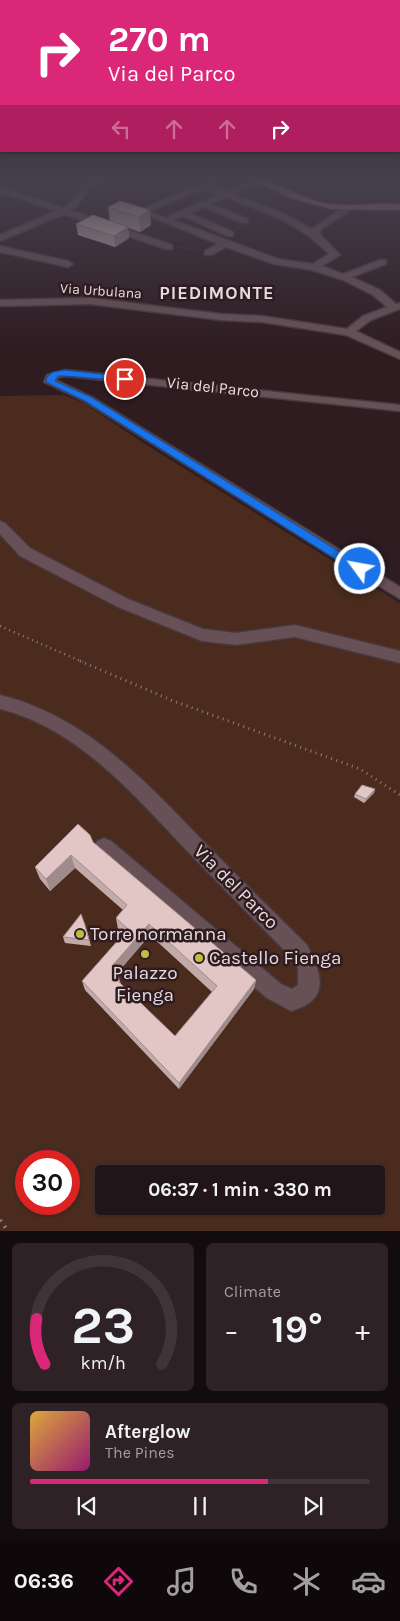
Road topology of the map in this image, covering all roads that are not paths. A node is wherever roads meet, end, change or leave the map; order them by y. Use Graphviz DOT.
graph roads {
  1 [pos="138,234"];
  2 [pos="187,234"];
  3 [pos="316,234"];
  4 [pos="169,247"];
  5 [pos="0,249"];
  6 [pos="383,262"];
  7 [pos="68,264"];
  8 [pos="314,267"];
  9 [pos="343,277"];
  10 [pos="0,303"];
  11 [pos="397,307"];
  12 [pos="349,332"];
  13 [pos="400,356"];
  14 [pos="400,408"];
  15 [pos="0,526"];
  16 [pos="400,594"];
  17 [pos="400,657"];
  18 [pos="0,702"];
  19 [pos="104,847"];
  1 -- 4 [label="street"];
  2 -- 8 [label="street"];
  3 -- 8 [label="street"];
  5 -- 7 [label="street"];
  6 -- 9 [label="street"];
  8 -- 9 [label="street"];
  9 -- 11 [label="street"];
  10 -- 12 [label="street, Via Urbulana"];
  11 -- 12 [label="street"];
  12 -- 13 [label="street, Via Urbulana"];
  14 -- 16 [label="street, Via del Parco"];
  15 -- 17 [label="street"];
  18 -- 19 [label="street, Via del Parco"];
}
